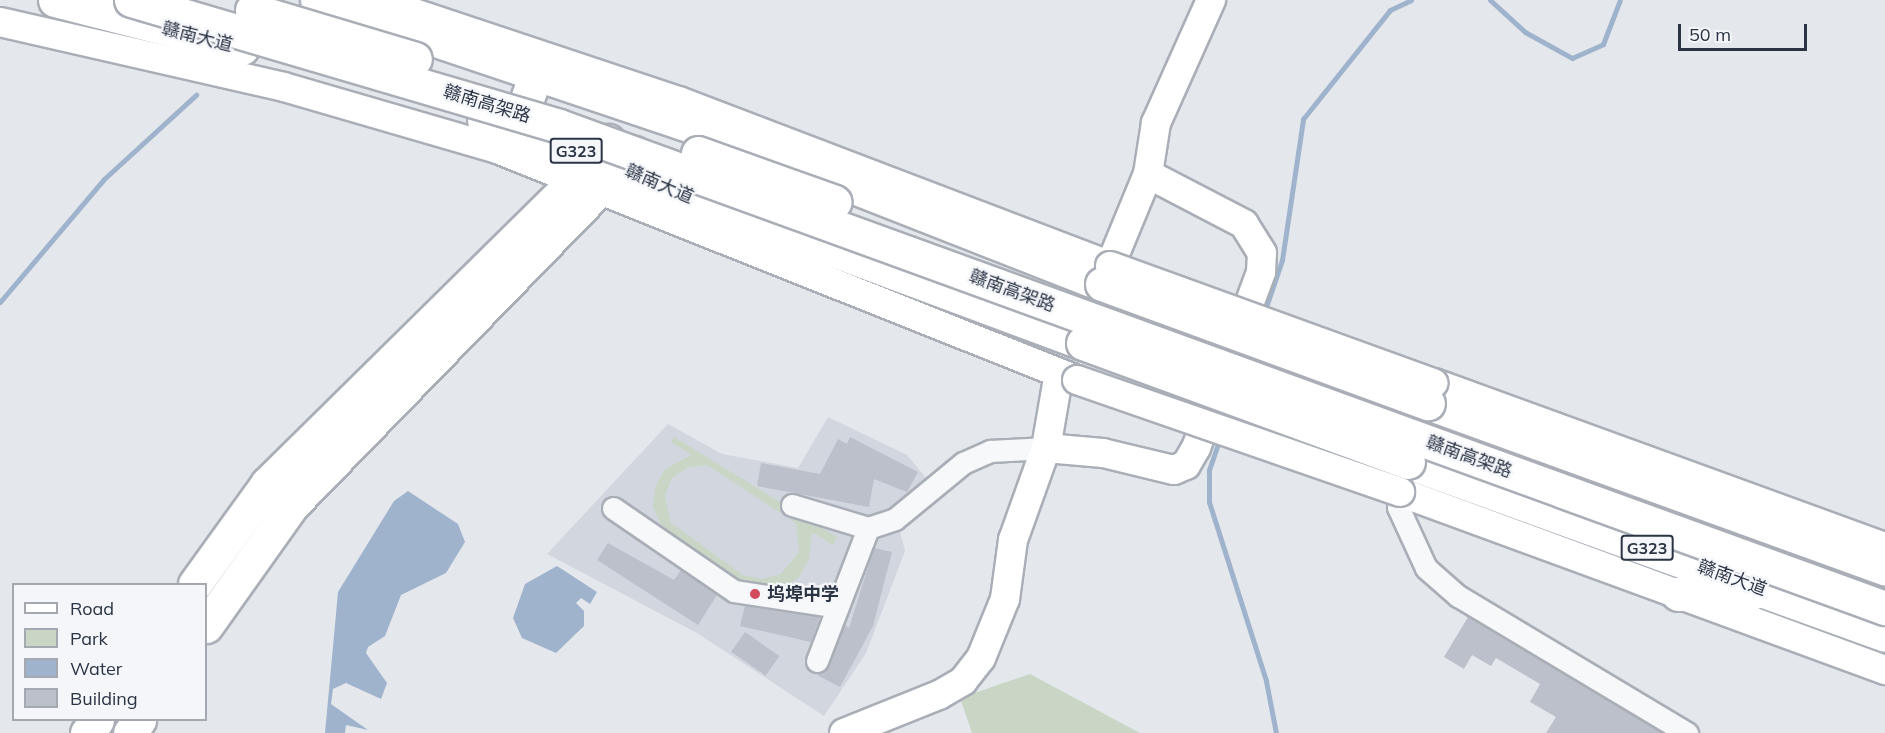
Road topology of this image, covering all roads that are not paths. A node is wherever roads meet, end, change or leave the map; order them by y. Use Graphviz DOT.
graph roads {
  1 [pos="55,0"];
  2 [pos="131,0"];
  3 [pos="214,0"];
  4 [pos="317,0"];
  5 [pos="375,0"];
  6 [pos="1211,0"];
  7 [pos="0,22"];
  8 [pos="537,71"];
  9 [pos="640,100"];
  10 [pos="671,111"];
  11 [pos="516,130"];
  12 [pos="744,144"];
  13 [pos="599,173"];
  14 [pos="1148,174"];
  15 [pos="717,209"];
  16 [pos="1106,275"];
  17 [pos="1068,376"];
  18 [pos="1431,393"];
  19 [pos="1523,416"];
  20 [pos="1046,448"];
  21 [pos="1404,477"];
  22 [pos="1647,483"];
  23 [pos="792,505"];
  24 [pos="613,508"];
  25 [pos="868,528"];
  26 [pos="1885,547"];
  27 [pos="1885,568"];
  28 [pos="196,583"];
  29 [pos="1885,587"];
  30 [pos="1772,593"];
  31 [pos="1678,594"];
  32 [pos="838,607"];
  33 [pos="1885,608"];
  34 [pos="207,626"];
  35 [pos="1885,635"];
  36 [pos="817,661"];
  37 [pos="1885,670"];
  38 [pos="96,721"];
  39 [pos="87,733"];
  40 [pos="844,733"];
  41 [pos="1687,733"];
  1 -- 11 [label="main road, 赣南大道 / G323"];
  2 -- 33 [label="main road, 赣南高架路, bridge"];
  3 -- 29 [label="main road, 赣南高架路, bridge"];
  4 -- 8 [label="main road"];
  5 -- 9 [label="street"];
  6 -- 14 [label="street"];
  7 -- 13 [label="street"];
  8 -- 9 [label="main road"];
  8 -- 11 [label="main road"];
  9 -- 10 [label="main road"];
  9 -- 13 [label="main road"];
  10 -- 12 [label="main road"];
  10 -- 13 [label="main road"];
  10 -- 16 [label="street"];
  11 -- 13 [label="main road, 赣南大道 / G323"];
  12 -- 15 [label="main road"];
  12 -- 16 [label="main road"];
  13 -- 15 [label="main road, 赣南大道 / G323"];
  13 -- 17 [label="street"];
  13 -- 28 [label="main road"];
  13 -- 34 [label="main road"];
  14 -- 16 [label="street"];
  14 -- 20 [label="street"];
  15 -- 21 [label="main road, 赣南大道 / G323, bridge"];
  16 -- 18 [label="main road, bridge"];
  17 -- 20 [label="street"];
  17 -- 21 [label="street, bridge"];
  18 -- 19 [label="street"];
  18 -- 22 [label="main road"];
  19 -- 22 [label="main road"];
  19 -- 26 [label="street"];
  20 -- 25 [label="street"];
  20 -- 40 [label="street"];
  21 -- 30 [label="main road, 赣南大道 / G323"];
  21 -- 31 [label="street"];
  21 -- 41 [label="street"];
  22 -- 27 [label="main road"];
  23 -- 25 [label="street"];
  24 -- 32 [label="street"];
  25 -- 32 [label="street"];
  30 -- 31 [label="main road"];
  30 -- 35 [label="main road, 赣南大道 / G323"];
  31 -- 37 [label="street"];
  32 -- 36 [label="street"];
  38 -- 39 [label="main road"];
}
